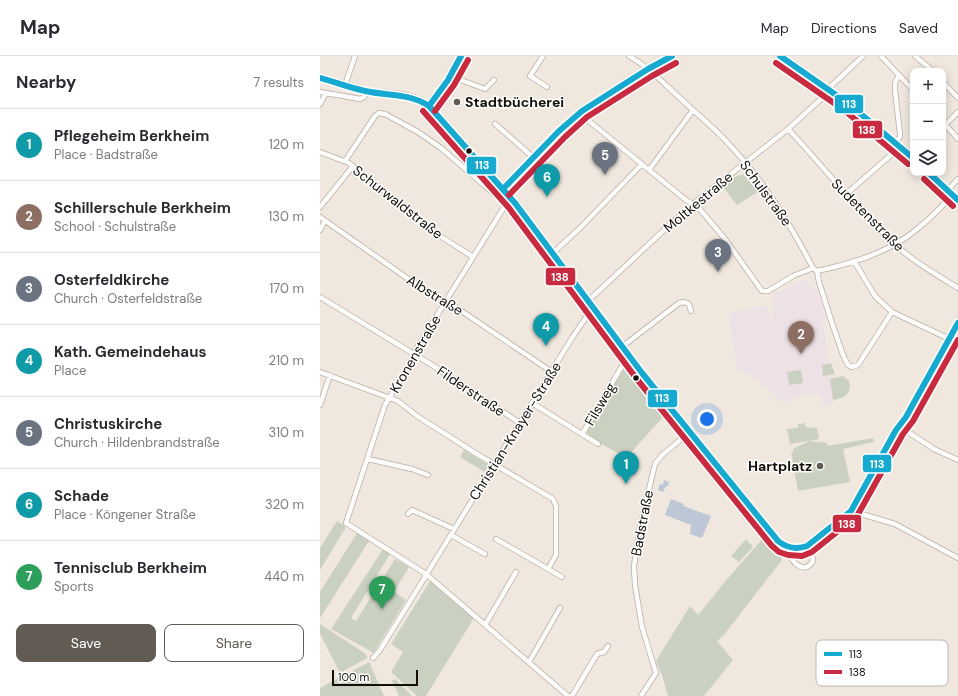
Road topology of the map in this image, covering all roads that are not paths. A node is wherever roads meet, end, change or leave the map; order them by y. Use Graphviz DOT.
graph roads {
  1 [pos="355,56"];
  2 [pos="461,56"];
  3 [pos="543,56"];
  4 [pos="629,56"];
  5 [pos="672,56"];
  6 [pos="780,56"];
  7 [pos="863,56"];
  8 [pos="881,56"];
  9 [pos="915,56"];
  10 [pos="930,68"];
  11 [pos="648,69"];
  12 [pos="899,75"];
  13 [pos="450,76"];
  14 [pos="320,78"];
  15 [pos="494,80"];
  16 [pos="346,85"];
  17 [pos="946,85"];
  18 [pos="547,87"];
  19 [pos="910,87"];
  20 [pos="829,88"];
  21 [pos="366,91"];
  22 [pos="320,92"];
  23 [pos="326,93"];
  24 [pos="958,98"];
  25 [pos="320,104"];
  26 [pos="429,106"];
  27 [pos="693,110"];
  28 [pos="958,112"];
  29 [pos="579,113"];
  30 [pos="946,122"];
  31 [pos="495,124"];
  32 [pos="946,126"];
  33 [pos="788,129"];
  34 [pos="958,139"];
  35 [pos="895,142"];
  36 [pos="900,147"];
  37 [pos="320,152"];
  38 [pos="910,155"];
  39 [pos="534,158"];
  40 [pos="346,161"];
  41 [pos="746,163"];
  42 [pos="642,164"];
  43 [pos="353,166"];
  44 [pos="649,170"];
  45 [pos="932,176"];
  46 [pos="958,179"];
  47 [pos="503,188"];
  48 [pos="948,190"];
  49 [pos="953,194"];
  50 [pos="845,195"];
  51 [pos="511,198"];
  52 [pos="958,200"];
  53 [pos="506,204"];
  54 [pos="693,204"];
  55 [pos="320,208"];
  56 [pos="320,217"];
  57 [pos="325,221"];
  58 [pos="320,230"];
  59 [pos="894,244"];
  60 [pos="552,254"];
  61 [pos="473,257"];
  62 [pos="854,261"];
  63 [pos="815,269"];
  64 [pos="958,288"];
  65 [pos="320,296"];
  66 [pos="446,302"];
  67 [pos="588,302"];
  68 [pos="593,308"];
  69 [pos="691,311"];
  70 [pos="892,312"];
  71 [pos="958,323"];
  72 [pos="949,338"];
  73 [pos="958,343"];
  74 [pos="623,346"];
  75 [pos="415,354"];
  76 [pos="629,354"];
  77 [pos="320,372"];
  78 [pos="552,372"];
  79 [pos="330,375"];
  80 [pos="390,397"];
  81 [pos="532,403"];
  82 [pos="320,405"];
  83 [pos="520,423"];
  84 [pos="898,426"];
  85 [pos="690,432"];
  86 [pos="583,433"];
  87 [pos="598,444"];
  88 [pos="368,459"];
  89 [pos="958,460"];
  90 [pos="494,464"];
  91 [pos="428,475"];
  92 [pos="851,511"];
  93 [pos="408,514"];
  94 [pos="454,529"];
  95 [pos="451,535"];
  96 [pos="496,539"];
  97 [pos="783,546"];
  98 [pos="807,546"];
  99 [pos="485,554"];
  100 [pos="958,558"];
  101 [pos="548,569"];
  102 [pos="516,572"];
  103 [pos="426,574"];
  104 [pos="562,577"];
  105 [pos="560,608"];
  106 [pos="485,625"];
  107 [pos="608,646"];
  108 [pos="373,658"];
  109 [pos="529,662"];
  110 [pos="568,696"];
  111 [pos="572,696"];
  112 [pos="641,696"];
  1 -- 16 [label="street"];
  2 -- 13 [label="street"];
  3 -- 18 [label="street"];
  4 -- 11 [label="street, Schulstraße"];
  5 -- 11 [label="street"];
  6 -- 20 [label="street"];
  7 -- 20 [label="street, Moltkestraße"];
  8 -- 12 [label="street"];
  9 -- 10 [label="street"];
  11 -- 27 [label="street, Schulstraße"];
  11 -- 29 [label="street"];
  12 -- 19 [label="street"];
  12 -- 35 [label="street"];
  13 -- 15 [label="street"];
  13 -- 26 [label="street"];
  14 -- 16 [label="street"];
  16 -- 21 [label="street"];
  17 -- 24 [label="street"];
  20 -- 33 [label="street, Moltkestraße"];
  20 -- 35 [label="street"];
  21 -- 23 [label="street"];
  21 -- 26 [label="street"];
  22 -- 23 [label="street"];
  23 -- 25 [label="street"];
  26 -- 47 [label="street"];
  27 -- 41 [label="street, Schulstraße"];
  27 -- 44 [label="street"];
  28 -- 30 [label="street"];
  29 -- 39 [label="street"];
  29 -- 42 [label="street"];
  31 -- 39 [label="street"];
  32 -- 34 [label="street"];
  33 -- 41 [label="street, Moltkestraße"];
  33 -- 50 [label="street, Sudetenstraße"];
  35 -- 36 [label="street"];
  36 -- 38 [label="street"];
  36 -- 50 [label="street"];
  37 -- 40 [label="street, Schurwaldstraße"];
  39 -- 47 [label="street"];
  40 -- 43 [label="street, Schurwaldstraße"];
  40 -- 53 [label="street"];
  41 -- 54 [label="street, Moltkestraße"];
  41 -- 63 [label="street, Schulstraße"];
  42 -- 44 [label="street"];
  42 -- 60 [label="street"];
  43 -- 55 [label="street"];
  43 -- 61 [label="street, Schurwaldstraße"];
  44 -- 54 [label="street"];
  45 -- 48 [label="street"];
  46 -- 48 [label="street"];
  47 -- 51 [label="street"];
  48 -- 49 [label="street"];
  49 -- 52 [label="street"];
  49 -- 59 [label="street"];
  50 -- 59 [label="street, Sudetenstraße"];
  51 -- 53 [label="street, Kronenstraße"];
  51 -- 60 [label="street"];
  53 -- 61 [label="street, Kronenstraße"];
  54 -- 63 [label="street"];
  54 -- 67 [label="street, Moltkestraße"];
  56 -- 57 [label="street, Albstraße"];
  57 -- 58 [label="street"];
  57 -- 66 [label="street, Albstraße"];
  59 -- 62 [label="street"];
  59 -- 64 [label="street, Sudetenstraße"];
  60 -- 67 [label="street"];
  61 -- 66 [label="street, Kronenstraße"];
  62 -- 63 [label="street"];
  62 -- 70 [label="street"];
  63 -- 70 [label="street, Schulstraße"];
  65 -- 75 [label="street, Filderstraße"];
  66 -- 75 [label="street, Kronenstraße"];
  66 -- 78 [label="street, Albstraße"];
  67 -- 68 [label="street"];
  68 -- 74 [label="street"];
  68 -- 78 [label="street, Christian-Knayer-Straße"];
  69 -- 74 [label="street"];
  70 -- 72 [label="street"];
  71 -- 72 [label="street"];
  72 -- 73 [label="street"];
  72 -- 84 [label="street"];
  74 -- 76 [label="street"];
  75 -- 80 [label="street, Kronenstraße"];
  75 -- 83 [label="street, Filderstraße"];
  76 -- 85 [label="street"];
  76 -- 86 [label="street, Filsweg"];
  77 -- 79 [label="street"];
  78 -- 81 [label="street, Christian-Knayer-Straße"];
  79 -- 80 [label="street"];
  79 -- 82 [label="street"];
  80 -- 88 [label="street, Kronenstraße"];
  80 -- 90 [label="street"];
  81 -- 83 [label="street, Christian-Knayer-Straße"];
  81 -- 86 [label="street, Filsweg"];
  83 -- 90 [label="street, Christian-Knayer-Straße"];
  84 -- 89 [label="street"];
  84 -- 92 [label="street"];
  85 -- 97 [label="street"];
  85 -- 112 [label="street, Badstraße"];
  86 -- 87 [label="street, Filsweg"];
  88 -- 91 [label="street"];
  88 -- 103 [label="street, Kronenstraße"];
  90 -- 94 [label="street, Christian-Knayer-Straße"];
  90 -- 101 [label="street"];
  92 -- 98 [label="street"];
  92 -- 100 [label="street"];
  93 -- 94 [label="street"];
  94 -- 95 [label="street, Christian-Knayer-Straße"];
  95 -- 99 [label="street"];
  95 -- 103 [label="street, Christian-Knayer-Straße"];
  96 -- 101 [label="street"];
  97 -- 98 [label="street"];
  97 -- 98 [label="street"];
  101 -- 104 [label="street"];
  102 -- 106 [label="street"];
  103 -- 106 [label="street"];
  103 -- 108 [label="street, Christian-Knayer-Straße"];
  105 -- 109 [label="street"];
  106 -- 109 [label="street"];
  107 -- 111 [label="street"];
  109 -- 110 [label="street"];
}
